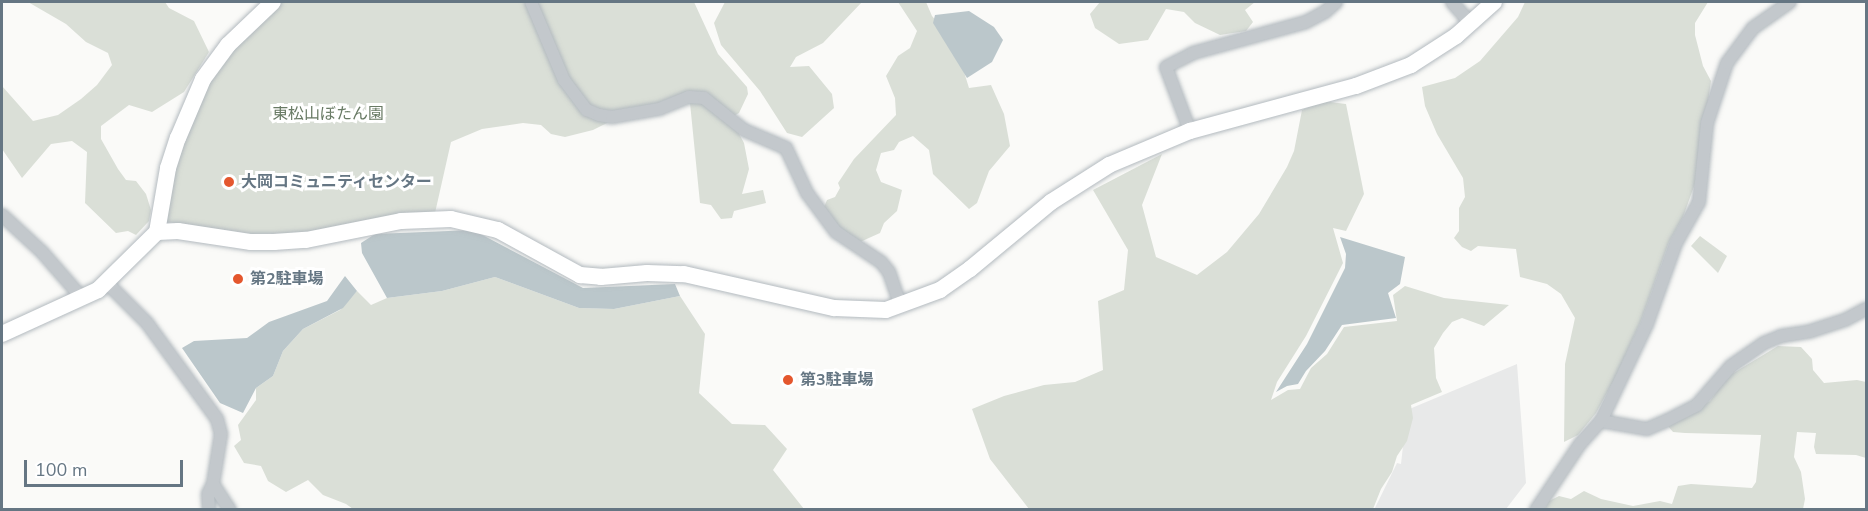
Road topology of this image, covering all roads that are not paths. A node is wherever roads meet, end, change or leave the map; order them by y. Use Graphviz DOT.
graph roads {
  1 [pos="273,2"];
  2 [pos="531,2"];
  3 [pos="1336,2"];
  4 [pos="1452,2"];
  5 [pos="1494,2"];
  6 [pos="1790,2"];
  7 [pos="1471,24"];
  8 [pos="1190,131"];
  9 [pos="2,215"];
  10 [pos="157,232"];
  11 [pos="107,283"];
  12 [pos="83,299"];
  13 [pos="901,306"];
  14 [pos="1866,309"];
  15 [pos="2,334"];
  16 [pos="1601,421"];
  17 [pos="213,484"];
  18 [pos="208,510"];
  19 [pos="230,510"];
  20 [pos="1536,510"];
  1 -- 10 [label="street"];
  2 -- 13 [label="street"];
  3 -- 8 [label="street"];
  4 -- 7 [label="street"];
  5 -- 7 [label="street"];
  6 -- 16 [label="street"];
  7 -- 8 [label="street"];
  8 -- 13 [label="street"];
  9 -- 12 [label="street"];
  10 -- 11 [label="street"];
  10 -- 13 [label="street"];
  11 -- 12 [label="street"];
  11 -- 17 [label="street"];
  12 -- 15 [label="street"];
  14 -- 16 [label="street"];
  16 -- 20 [label="street"];
  17 -- 18 [label="street"];
  17 -- 19 [label="street"];
}
